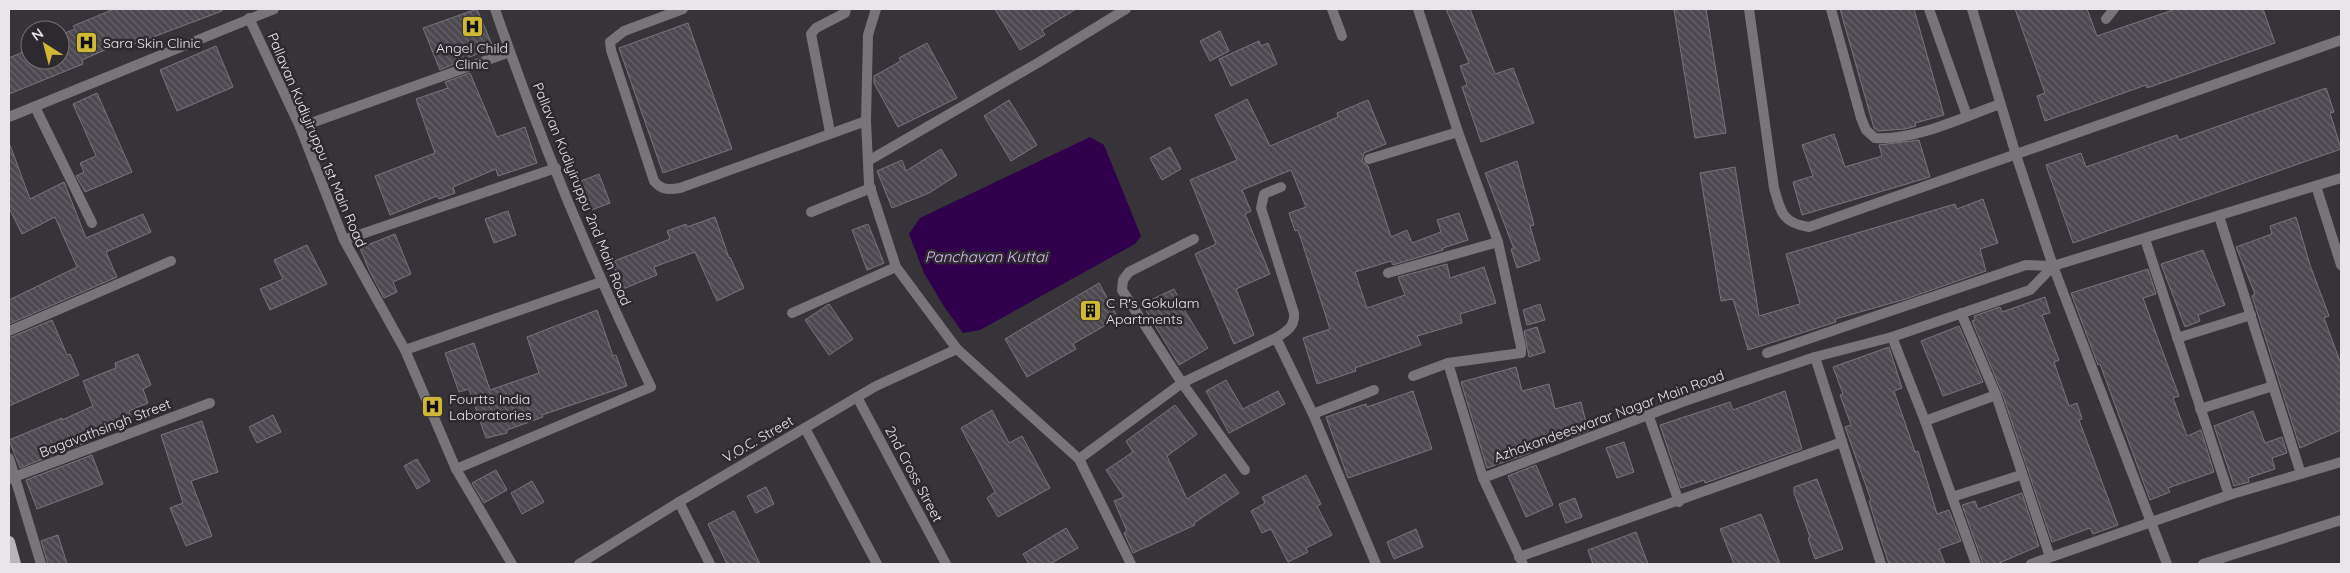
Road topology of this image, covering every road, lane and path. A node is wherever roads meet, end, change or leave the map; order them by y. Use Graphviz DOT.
graph roads {
  1 [pos="274,9"];
  2 [pos="495,9"];
  3 [pos="683,9"];
  4 [pos="846,9"];
  5 [pos="876,9"];
  6 [pos="1126,9"];
  7 [pos="1332,9"];
  8 [pos="1418,9"];
  9 [pos="1749,9"];
  10 [pos="1831,9"];
  11 [pos="1929,9"];
  12 [pos="1972,9"];
  13 [pos="2114,9"];
  14 [pos="249,18"];
  15 [pos="2106,19"];
  16 [pos="1342,36"];
  17 [pos="2341,40"];
  18 [pos="510,52"];
  19 [pos="2000,104"];
  20 [pos="35,106"];
  21 [pos="1967,116"];
  22 [pos="9,117"];
  23 [pos="866,121"];
  24 [pos="300,127"];
  25 [pos="830,132"];
  26 [pos="1458,132"];
  27 [pos="2016,155"];
  28 [pos="1369,159"];
  29 [pos="868,161"];
  30 [pos="556,168"];
  31 [pos="2341,178"];
  32 [pos="2316,186"];
  33 [pos="1281,187"];
  34 [pos="871,188"];
  35 [pos="811,212"];
  36 [pos="2219,216"];
  37 [pos="92,223"];
  38 [pos="1194,239"];
  39 [pos="2145,239"];
  40 [pos="344,240"];
  41 [pos="1498,242"];
  42 [pos="171,261"];
  43 [pos="2341,265"];
  44 [pos="2053,266"];
  45 [pos="896,267"];
  46 [pos="1388,273"];
  47 [pos="601,282"];
  48 [pos="792,313"];
  49 [pos="1961,313"];
  50 [pos="2251,315"];
  51 [pos="9,331"];
  52 [pos="1892,337"];
  53 [pos="1276,338"];
  54 [pos="2177,338"];
  55 [pos="957,349"];
  56 [pos="405,350"];
  57 [pos="1768,353"];
  58 [pos="1814,357"];
  59 [pos="1448,363"];
  60 [pos="1413,376"];
  61 [pos="1182,383"];
  62 [pos="2273,386"];
  63 [pos="1374,390"];
  64 [pos="1996,395"];
  65 [pos="857,397"];
  66 [pos="210,403"];
  67 [pos="2200,409"];
  68 [pos="1313,414"];
  69 [pos="1648,414"];
  70 [pos="1925,421"];
  71 [pos="805,428"];
  72 [pos="1842,442"];
  73 [pos="9,458"];
  74 [pos="1080,459"];
  75 [pos="2341,462"];
  76 [pos="456,468"];
  77 [pos="1245,470"];
  78 [pos="2301,474"];
  79 [pos="2022,475"];
  80 [pos="11,478"];
  81 [pos="1483,478"];
  82 [pos="2229,496"];
  83 [pos="1952,498"];
  84 [pos="679,502"];
  85 [pos="1679,502"];
  86 [pos="2341,520"];
  87 [pos="2151,524"];
  88 [pos="9,542"];
  89 [pos="2050,558"];
  90 [pos="1521,561"];
  91 [pos="15,564"];
  92 [pos="41,564"];
  93 [pos="512,564"];
  94 [pos="579,564"];
  95 [pos="710,564"];
  96 [pos="877,564"];
  97 [pos="946,564"];
  98 [pos="1131,564"];
  99 [pos="1376,564"];
  100 [pos="1881,564"];
  101 [pos="1976,564"];
  102 [pos="2031,564"];
  103 [pos="2166,564"];
  104 [pos="2203,564"];
  1 -- 14 [label="street"];
  2 -- 18 [label="street, Pallavan Kudiyiruppu 2nd Main Road"];
  3 -- 25 [label="street"];
  4 -- 25 [label="street"];
  5 -- 23 [label="street"];
  6 -- 29 [label="street"];
  7 -- 16 [label="street"];
  8 -- 26 [label="street"];
  9 -- 27 [label="street"];
  10 -- 21 [label="street"];
  11 -- 21 [label="street"];
  12 -- 19 [label="street"];
  13 -- 15 [label="street"];
  14 -- 20 [label="street"];
  14 -- 24 [label="street, Pallavan Kudiyiruppu 1st Main Road"];
  17 -- 27 [label="street"];
  18 -- 24 [label="street"];
  18 -- 30 [label="street, Pallavan Kudiyiruppu 2nd Main Road"];
  19 -- 21 [label="street"];
  19 -- 27 [label="street"];
  20 -- 22 [label="street"];
  20 -- 37 [label="street"];
  23 -- 25 [label="street"];
  23 -- 29 [label="street"];
  24 -- 40 [label="street, Pallavan Kudiyiruppu 1st Main Road"];
  26 -- 28 [label="street"];
  26 -- 41 [label="street"];
  27 -- 44 [label="street"];
  29 -- 34 [label="street"];
  30 -- 40 [label="street"];
  30 -- 47 [label="street, Pallavan Kudiyiruppu 2nd Main Road"];
  31 -- 32 [label="street"];
  32 -- 36 [label="street"];
  32 -- 43 [label="street"];
  33 -- 53 [label="street"];
  34 -- 35 [label="street"];
  34 -- 45 [label="street"];
  36 -- 39 [label="street"];
  36 -- 50 [label="street"];
  38 -- 61 [label="street"];
  39 -- 44 [label="street"];
  39 -- 54 [label="street"];
  40 -- 56 [label="street, Pallavan Kudiyiruppu 1st Main Road"];
  41 -- 46 [label="street"];
  41 -- 59 [label="street"];
  42 -- 51 [label="street"];
  44 -- 49 [label="street, Azhakandeeswarar Nagar Main Road"];
  44 -- 57 [label="street"];
  44 -- 87 [label="street"];
  45 -- 48 [label="street"];
  45 -- 55 [label="street"];
  47 -- 56 [label="street"];
  47 -- 76 [label="street, Pallavan Kudiyiruppu 2nd Main Road"];
  49 -- 52 [label="street, Azhakandeeswarar Nagar Main Road"];
  49 -- 64 [label="street"];
  50 -- 54 [label="street"];
  50 -- 62 [label="street"];
  52 -- 58 [label="street, Azhakandeeswarar Nagar Main Road"];
  52 -- 70 [label="street"];
  53 -- 61 [label="street"];
  53 -- 68 [label="street"];
  54 -- 67 [label="street"];
  55 -- 65 [label="street, V.O.C. Street"];
  55 -- 74 [label="street"];
  56 -- 76 [label="street, Pallavan Kudiyiruppu 1st Main Road"];
  58 -- 69 [label="street, Azhakandeeswarar Nagar Main Road"];
  58 -- 72 [label="street"];
  59 -- 60 [label="street"];
  59 -- 81 [label="street, Azhakandeeswarar Nagar Main Road"];
  61 -- 74 [label="street"];
  61 -- 77 [label="street"];
  62 -- 67 [label="street"];
  62 -- 78 [label="street"];
  63 -- 68 [label="street"];
  64 -- 70 [label="street"];
  64 -- 79 [label="street"];
  65 -- 71 [label="street, V.O.C. Street"];
  65 -- 97 [label="street, 2nd Cross Street"];
  66 -- 80 [label="street, Bagavathsingh Street"];
  67 -- 82 [label="street"];
  68 -- 99 [label="street"];
  69 -- 81 [label="street, Azhakandeeswarar Nagar Main Road"];
  69 -- 85 [label="street"];
  70 -- 83 [label="street"];
  71 -- 84 [label="street, V.O.C. Street"];
  71 -- 96 [label="street"];
  72 -- 85 [label="street"];
  72 -- 100 [label="street"];
  73 -- 80 [label="street"];
  74 -- 98 [label="street"];
  75 -- 78 [label="street"];
  76 -- 93 [label="street, Pallavan Kudiyiruppu 1st Main Road"];
  78 -- 82 [label="street"];
  79 -- 83 [label="street"];
  79 -- 89 [label="street"];
  80 -- 92 [label="street"];
  81 -- 90 [label="street"];
  82 -- 87 [label="street"];
  83 -- 101 [label="street"];
  84 -- 94 [label="street, V.O.C. Street"];
  84 -- 95 [label="street"];
  85 -- 90 [label="street"];
  86 -- 104 [label="street"];
  87 -- 89 [label="street"];
  87 -- 103 [label="street"];
  88 -- 91 [label="main road"];
  89 -- 102 [label="street"];
}
